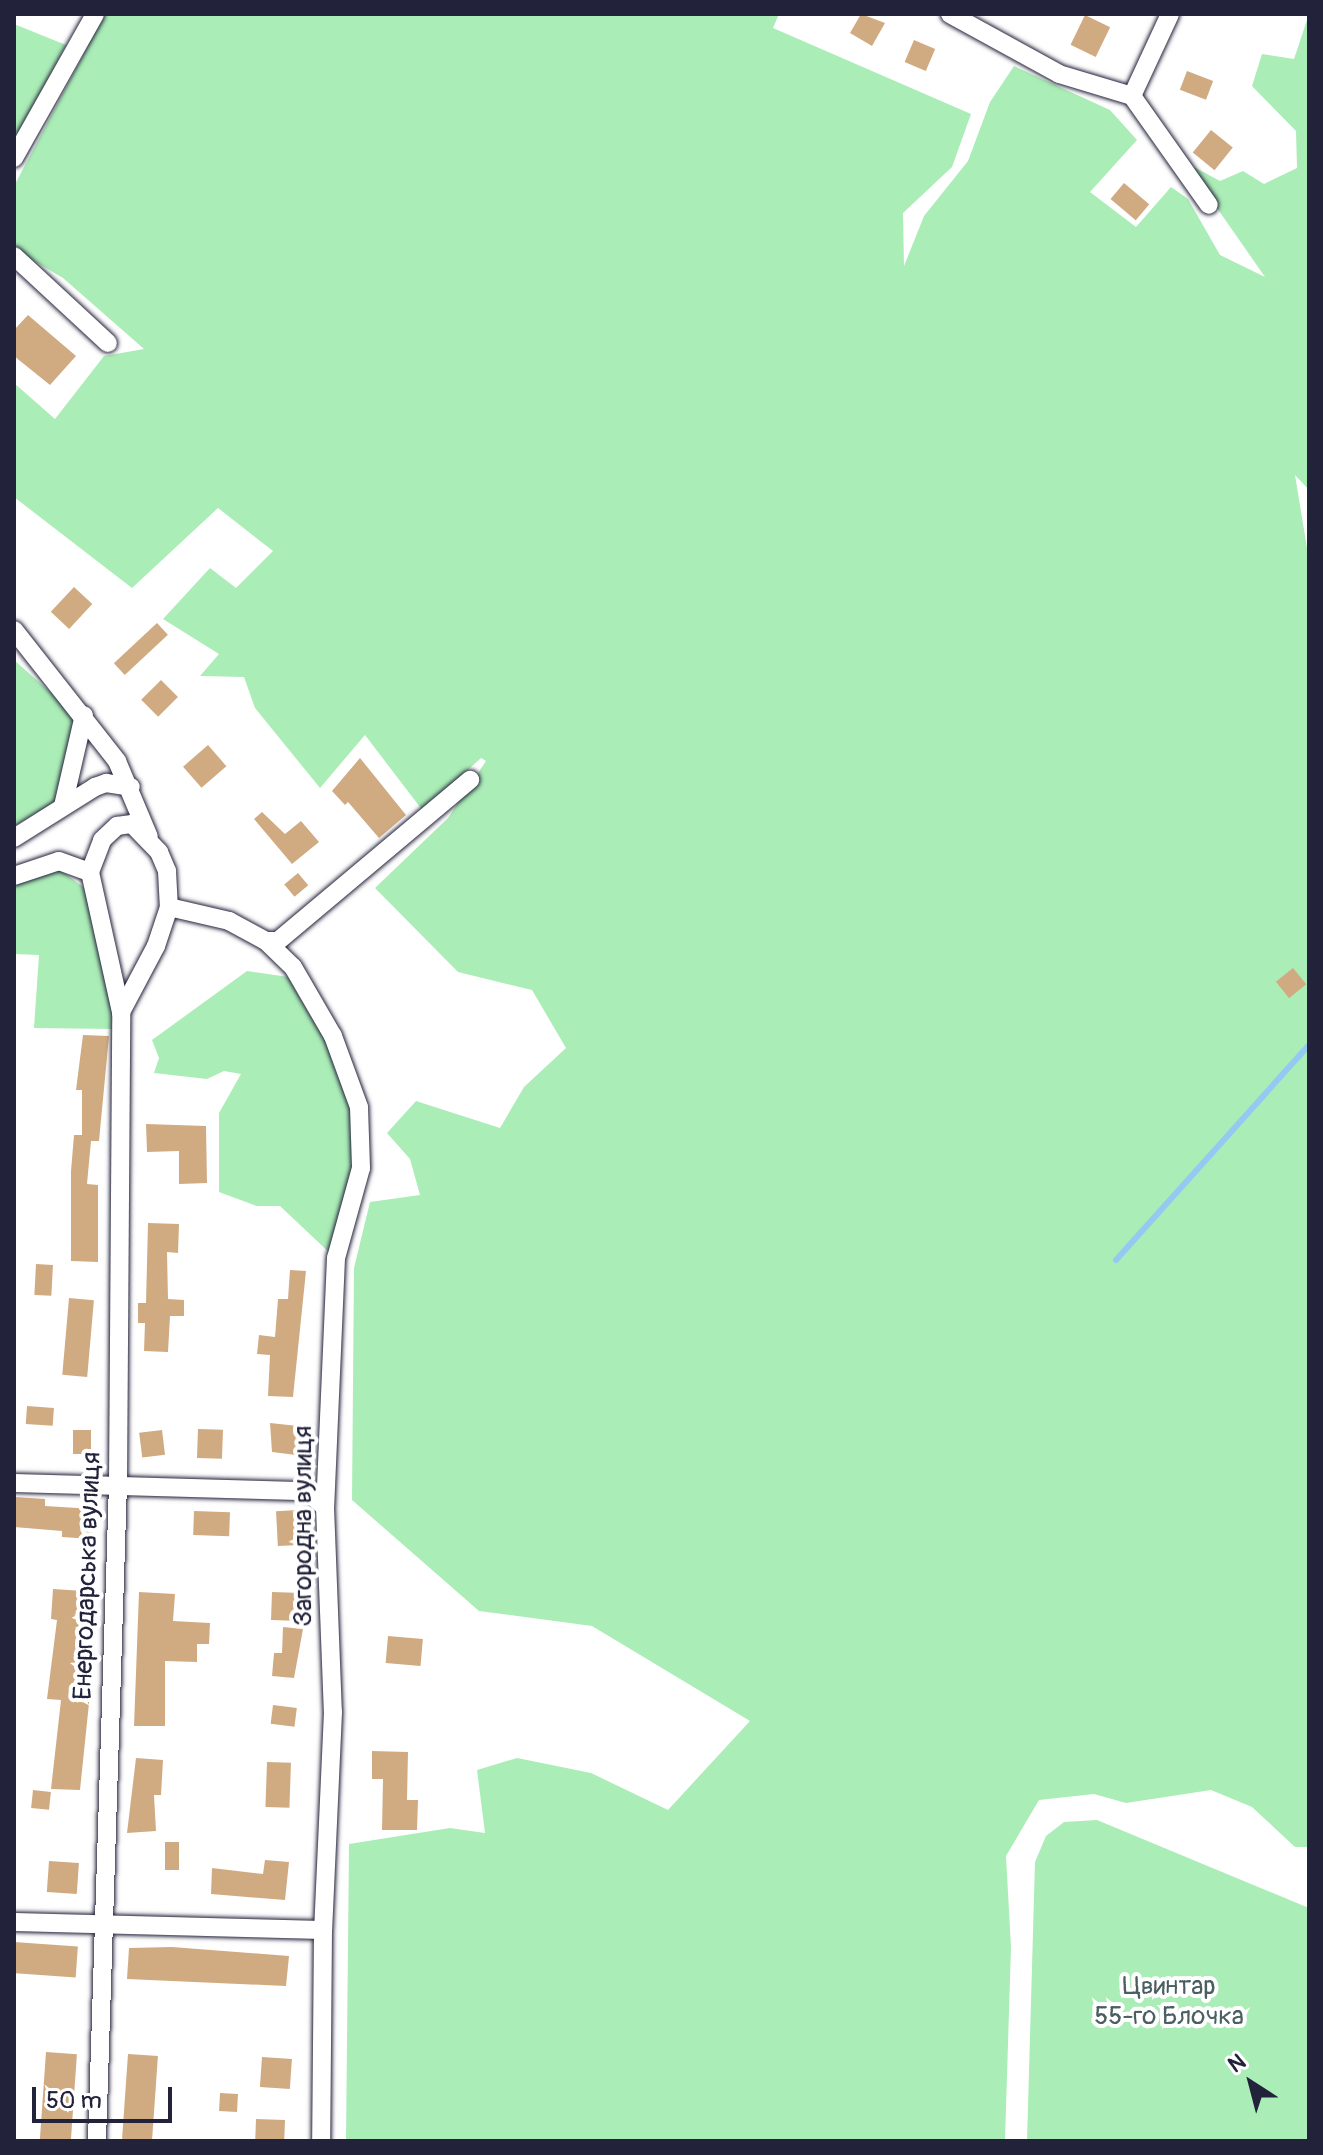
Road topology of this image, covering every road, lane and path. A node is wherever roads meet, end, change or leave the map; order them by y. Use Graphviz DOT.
graph roads {
  1 [pos="95,14"];
  2 [pos="950,14"];
  3 [pos="1170,14"];
  4 [pos="1132,96"];
  5 [pos="14,158"];
  6 [pos="1209,205"];
  7 [pos="14,256"];
  8 [pos="108,343"];
  9 [pos="14,630"];
  10 [pos="84,715"];
  11 [pos="470,780"];
  12 [pos="131,787"];
  13 [pos="63,806"];
  14 [pos="14,838"];
  15 [pos="150,840"];
  16 [pos="90,872"];
  17 [pos="14,876"];
  18 [pos="169,907"];
  19 [pos="266,941"];
  20 [pos="121,1012"];
  21 [pos="14,1483"];
  22 [pos="118,1484"];
  23 [pos="325,1507"];
  24 [pos="14,1922"];
  25 [pos="101,1925"];
  26 [pos="323,1930"];
  27 [pos="97,2141"];
  28 [pos="321,2141"];
  1 -- 5 [label="street"];
  2 -- 4 [label="street"];
  3 -- 4 [label="street"];
  4 -- 6 [label="street"];
  7 -- 8 [label="street"];
  9 -- 10 [label="street"];
  10 -- 12 [label="street"];
  10 -- 13 [label="street"];
  11 -- 19 [label="street"];
  12 -- 13 [label="street"];
  12 -- 15 [label="street"];
  13 -- 14 [label="street"];
  15 -- 16 [label="street"];
  15 -- 18 [label="street"];
  16 -- 17 [label="street"];
  16 -- 20 [label="street"];
  18 -- 19 [label="street, Загородна вулиця"];
  18 -- 20 [label="street"];
  19 -- 23 [label="street, Загородна вулиця"];
  20 -- 22 [label="street, Енергодарська вулиця"];
  21 -- 22 [label="street"];
  22 -- 23 [label="street"];
  22 -- 25 [label="street, Енергодарська вулиця"];
  23 -- 26 [label="street, Загородна вулиця"];
  24 -- 25 [label="street"];
  25 -- 26 [label="street"];
  25 -- 27 [label="street, Енергодарська вулиця"];
  26 -- 28 [label="street, Загородна вулиця"];
}
